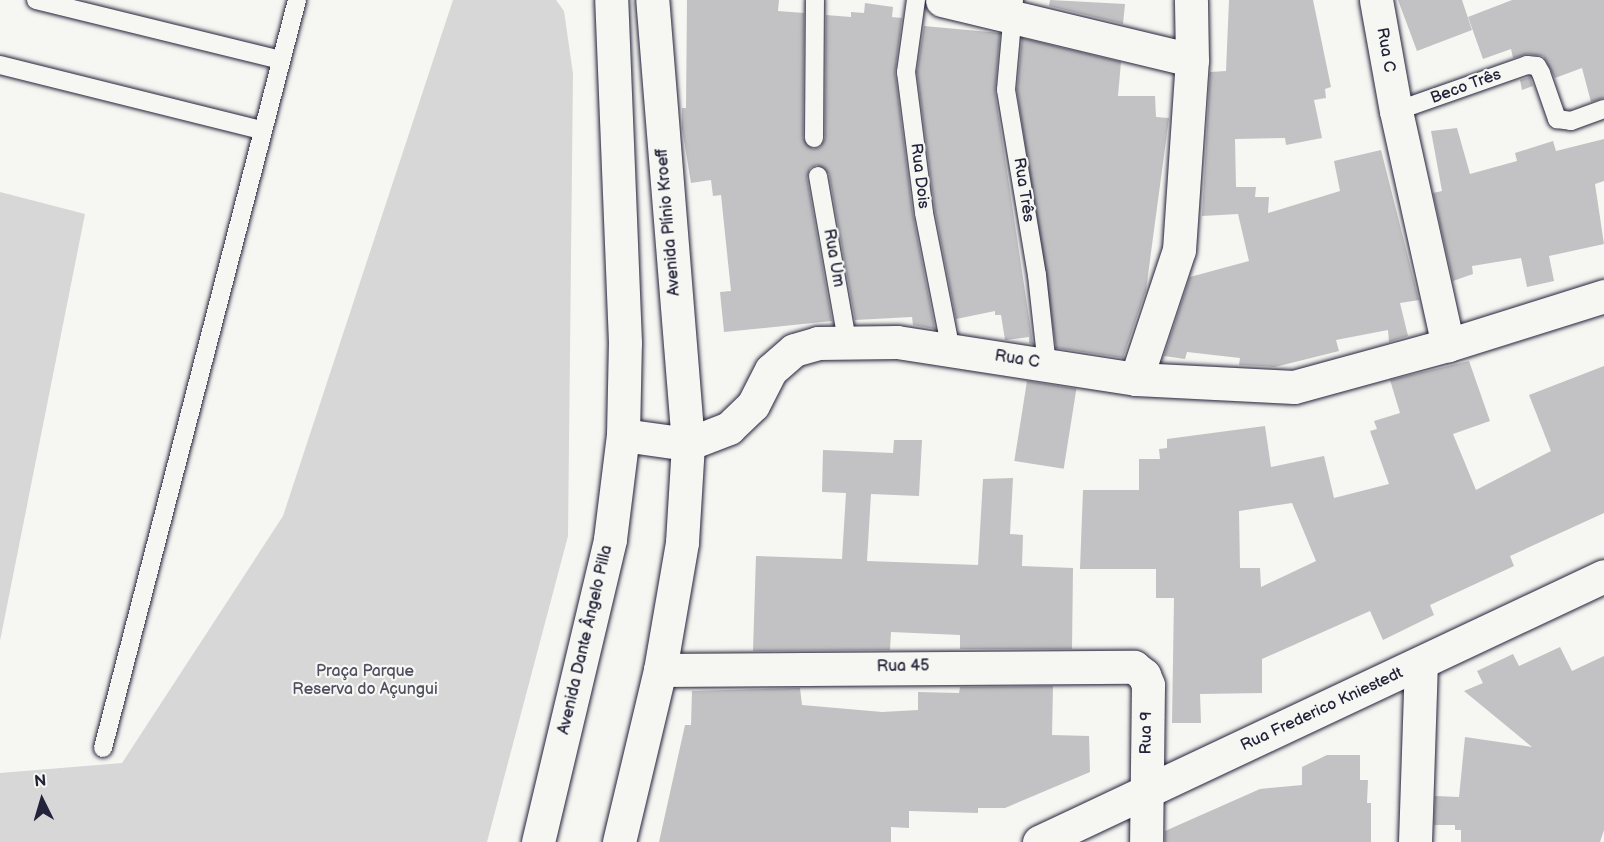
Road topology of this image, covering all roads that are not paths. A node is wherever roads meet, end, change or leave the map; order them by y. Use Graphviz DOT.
graph roads {
  1 [pos="36,0"];
  2 [pos="297,0"];
  3 [pos="611,0"];
  4 [pos="652,0"];
  5 [pos="815,0"];
  6 [pos="916,0"];
  7 [pos="942,0"];
  8 [pos="1191,0"];
  9 [pos="1376,0"];
  10 [pos="1014,7"];
  11 [pos="281,60"];
  12 [pos="1192,60"];
  13 [pos="0,65"];
  14 [pos="1604,109"];
  15 [pos="1396,111"];
  16 [pos="261,130"];
  17 [pos="814,138"];
  18 [pos="818,176"];
  19 [pos="1604,296"];
  20 [pos="847,340"];
  21 [pos="1448,345"];
  22 [pos="951,350"];
  23 [pos="1047,365"];
  24 [pos="1137,379"];
  25 [pos="623,435"];
  26 [pos="688,444"];
  27 [pos="1604,576"];
  28 [pos="1421,664"];
  29 [pos="660,670"];
  30 [pos="1144,675"];
  31 [pos="103,748"];
  32 [pos="1146,792"];
  33 [pos="538,842"];
  34 [pos="619,842"];
  35 [pos="1039,842"];
  36 [pos="1146,842"];
  37 [pos="1415,842"];
  1 -- 11 [label="lane"];
  2 -- 11 [label="lane"];
  3 -- 25 [label="street"];
  4 -- 26 [label="street, Avenida Plínio Kroeff"];
  5 -- 17 [label="lane"];
  6 -- 22 [label="lane, Rua Dois"];
  7 -- 10 [label="street"];
  8 -- 12 [label="street"];
  9 -- 15 [label="street, Rua C"];
  10 -- 12 [label="street"];
  10 -- 23 [label="lane, Rua Três"];
  11 -- 16 [label="lane"];
  12 -- 24 [label="street"];
  13 -- 16 [label="lane"];
  14 -- 15 [label="lane, Beco Três"];
  15 -- 21 [label="street, Rua C"];
  16 -- 31 [label="lane"];
  18 -- 20 [label="lane, Rua Um"];
  19 -- 21 [label="street, Rua C"];
  20 -- 22 [label="street, Rua C"];
  20 -- 26 [label="street, Rua C"];
  21 -- 24 [label="street, Rua C"];
  22 -- 23 [label="street, Rua C"];
  23 -- 24 [label="street, Rua C"];
  25 -- 26 [label="street, Rua C"];
  25 -- 33 [label="street, Avenida Dante Ângelo Pilla"];
  26 -- 29 [label="street"];
  27 -- 28 [label="street, Rua Frederico Kniestedt"];
  28 -- 32 [label="street, Rua Frederico Kniestedt"];
  28 -- 37 [label="street"];
  29 -- 30 [label="street, Rua 45"];
  29 -- 34 [label="street"];
  30 -- 32 [label="street, Rua 9"];
  32 -- 35 [label="street, Rua Frederico Kniestedt"];
  32 -- 36 [label="street, Rua 9"];
}
